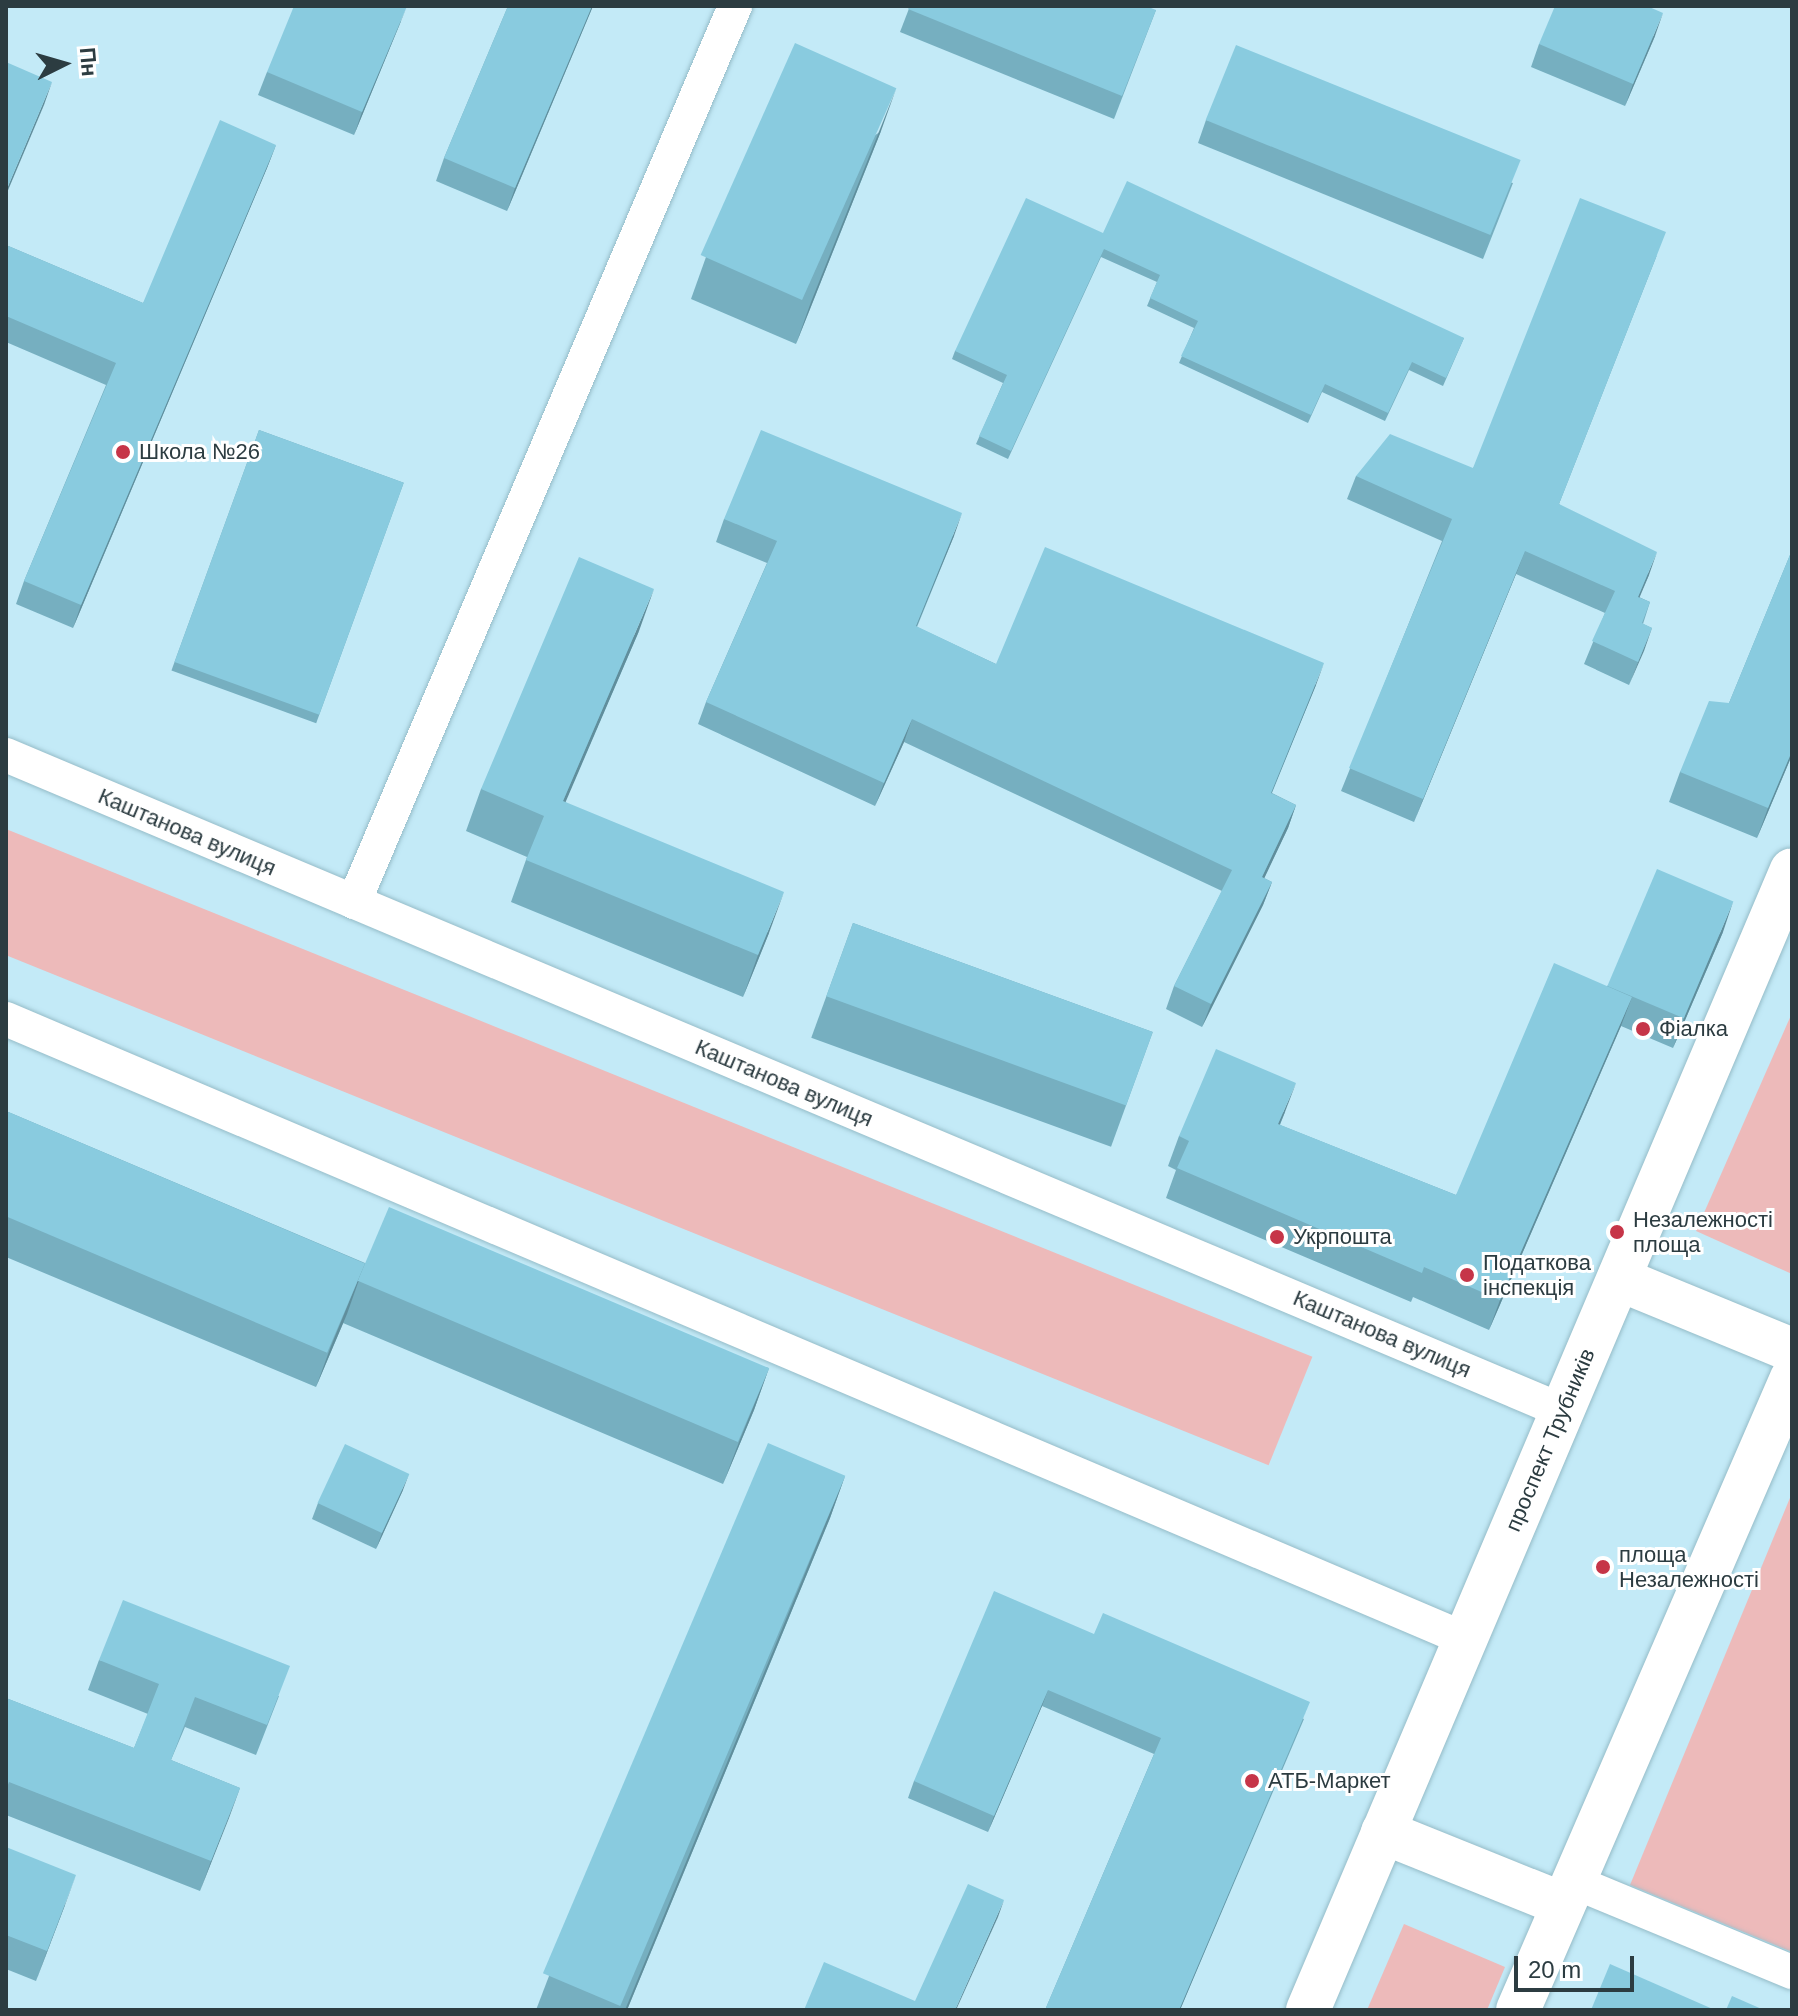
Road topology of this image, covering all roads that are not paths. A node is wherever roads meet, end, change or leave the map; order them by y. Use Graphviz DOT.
graph roads {
  1 [pos="735,6"];
  2 [pos="6,755"];
  3 [pos="1792,870"];
  4 [pos="354,902"];
  5 [pos="6,1019"];
  6 [pos="1619,1279"];
  7 [pos="1792,1350"];
  8 [pos="1788,1401"];
  9 [pos="1563,1411"];
  10 [pos="1465,1639"];
  11 [pos="1383,1832"];
  12 [pos="1567,1892"];
  13 [pos="1792,1972"];
  14 [pos="1308,2010"];
  15 [pos="1518,2010"];
  1 -- 4 [label="street"];
  2 -- 4 [label="street, Каштанова вулиця"];
  3 -- 6 [label="main road, проспект Трубників"];
  4 -- 9 [label="street, Каштанова вулиця"];
  5 -- 10 [label="street"];
  6 -- 7 [label="main road"];
  6 -- 9 [label="main road, проспект Трубників"];
  8 -- 12 [label="main road"];
  9 -- 10 [label="main road, проспект Трубників"];
  10 -- 11 [label="main road, проспект Трубників"];
  11 -- 12 [label="main road"];
  11 -- 14 [label="main road, проспект Трубників"];
  12 -- 13 [label="street"];
  12 -- 15 [label="main road"];
}
